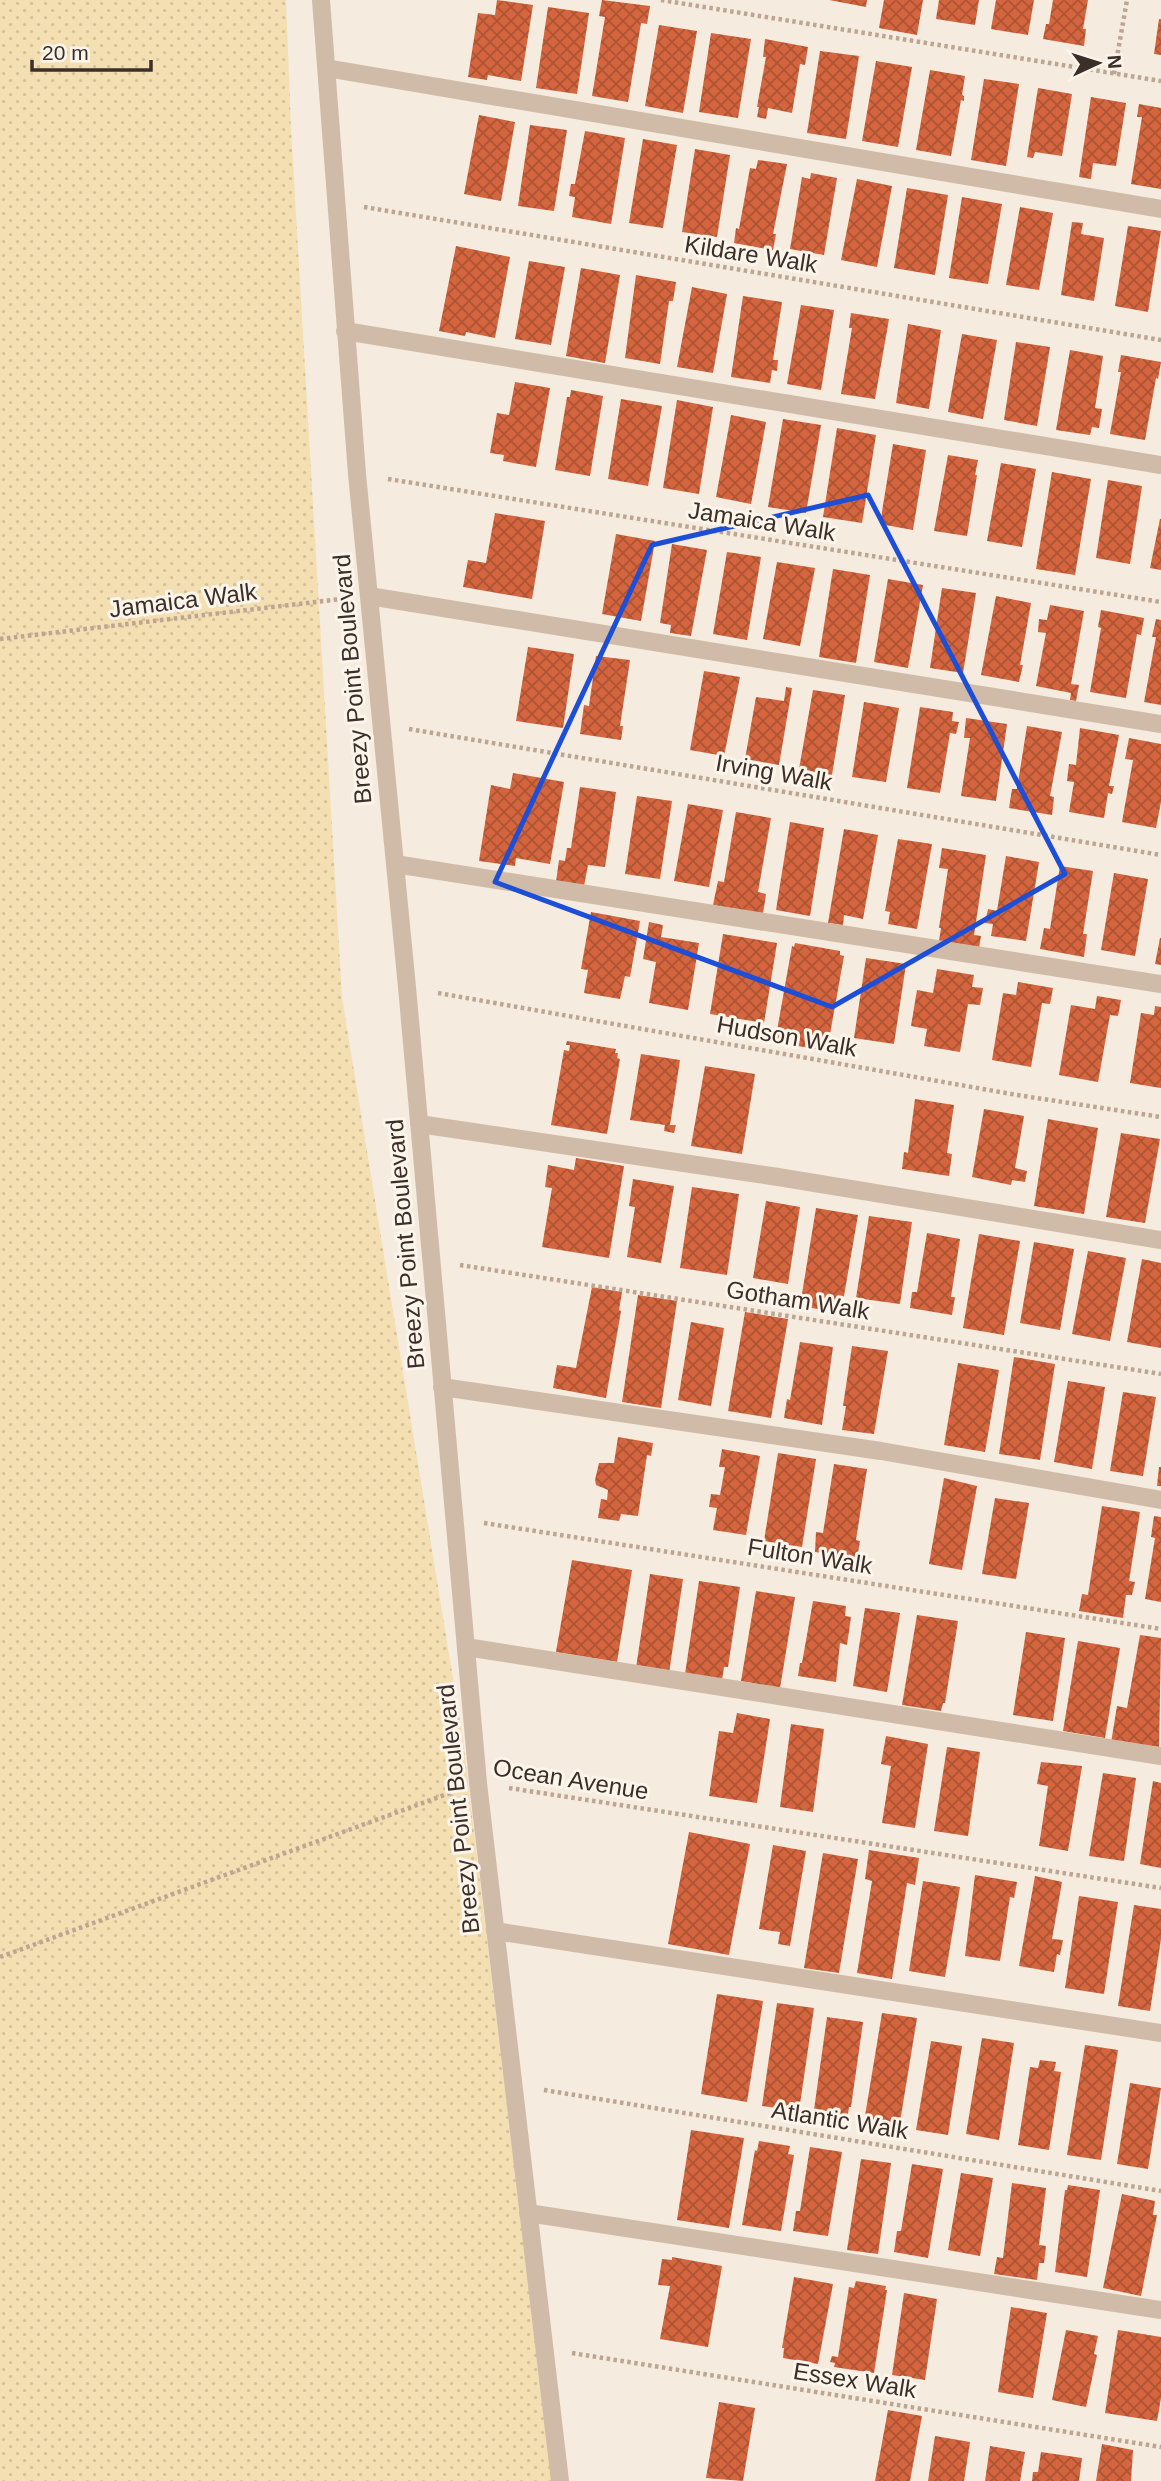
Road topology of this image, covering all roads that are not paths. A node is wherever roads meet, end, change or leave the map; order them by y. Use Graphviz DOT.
graph roads {
  1 [pos="321,0"];
  2 [pos="326,68"];
  3 [pos="1161,209"];
  4 [pos="345,331"];
  5 [pos="1161,465"];
  6 [pos="369,596"];
  7 [pos="1161,724"];
  8 [pos="395,864"];
  9 [pos="1161,984"];
  10 [pos="419,1124"];
  11 [pos="1161,1240"];
  12 [pos="442,1387"];
  13 [pos="1161,1500"];
  14 [pos="466,1647"];
  15 [pos="1161,1756"];
  16 [pos="495,1931"];
  17 [pos="1161,2033"];
  18 [pos="527,2213"];
  19 [pos="1161,2310"];
  20 [pos="560,2481"];
  1 -- 2 [label="street, Breezy Point Boulevard"];
  2 -- 3 [label="street"];
  2 -- 4 [label="street, Breezy Point Boulevard"];
  4 -- 5 [label="street"];
  4 -- 6 [label="street, Breezy Point Boulevard"];
  6 -- 7 [label="street"];
  6 -- 8 [label="street, Breezy Point Boulevard"];
  8 -- 9 [label="street"];
  8 -- 10 [label="street, Breezy Point Boulevard"];
  10 -- 11 [label="street"];
  10 -- 12 [label="street, Breezy Point Boulevard"];
  12 -- 13 [label="street"];
  12 -- 14 [label="street, Breezy Point Boulevard"];
  14 -- 15 [label="street"];
  14 -- 16 [label="street, Breezy Point Boulevard"];
  16 -- 17 [label="street"];
  16 -- 18 [label="street, Breezy Point Boulevard"];
  18 -- 19 [label="street"];
  18 -- 20 [label="street, Breezy Point Boulevard"];
}
